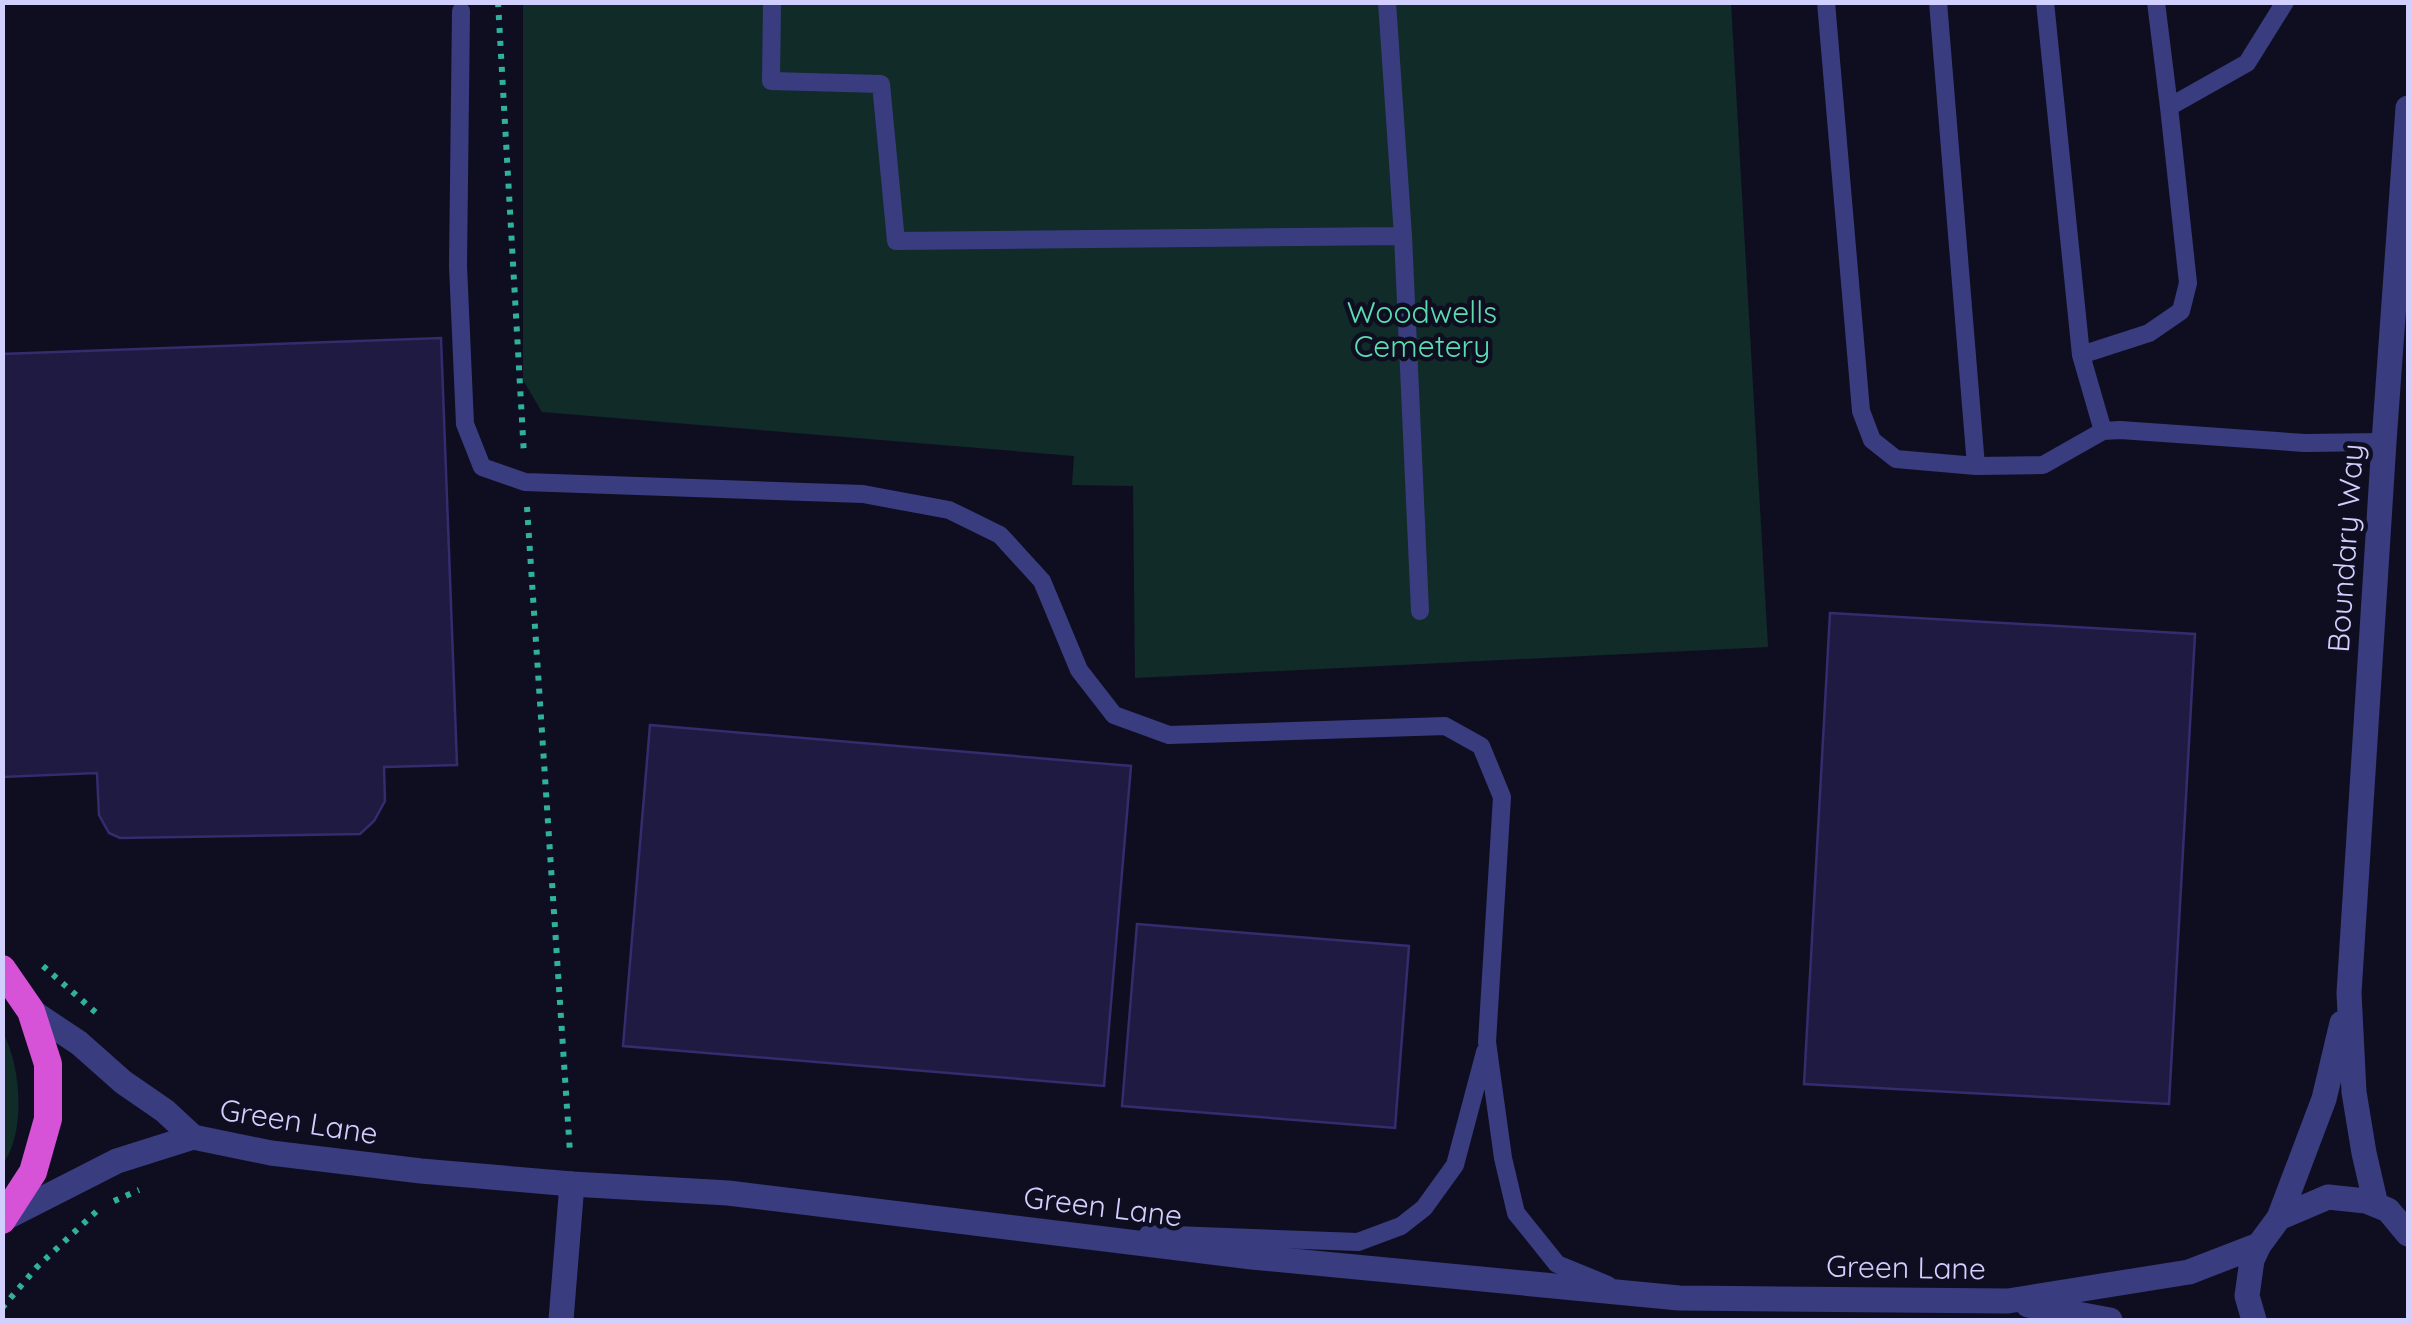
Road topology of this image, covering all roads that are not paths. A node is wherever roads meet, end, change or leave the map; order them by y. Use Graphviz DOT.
graph roads {
  1 [pos="772,2"];
  2 [pos="1386,2"];
  3 [pos="1826,2"];
  4 [pos="1938,2"];
  5 [pos="2045,2"];
  6 [pos="2156,2"];
  7 [pos="2284,2"];
  8 [pos="461,11"];
  9 [pos="2170,106"];
  10 [pos="2408,112"];
  11 [pos="1403,236"];
  12 [pos="2082,354"];
  13 [pos="2102,430"];
  14 [pos="2384,442"];
  15 [pos="1976,466"];
  16 [pos="1420,611"];
  17 [pos="2,969"];
  18 [pos="2350,992"];
  19 [pos="32,1012"];
  20 [pos="1487,1042"];
  21 [pos="193,1137"];
  22 [pos="572,1184"];
  23 [pos="2376,1205"];
  24 [pos="2279,1218"];
  25 [pos="3,1220"];
  26 [pos="1018,1229"];
  27 [pos="2408,1233"];
  28 [pos="2259,1244"];
  29 [pos="1625,1292"];
  30 [pos="2008,1301"];
  31 [pos="561,1320"];
  32 [pos="2110,1320"];
  33 [pos="2254,1320"];
  1 -- 11 [label="lane"];
  2 -- 11 [label="lane"];
  3 -- 15 [label="lane"];
  4 -- 15 [label="lane"];
  5 -- 12 [label="lane"];
  6 -- 9 [label="lane"];
  7 -- 9 [label="lane"];
  8 -- 20 [label="lane"];
  9 -- 12 [label="lane"];
  10 -- 14 [label="street, Boundary Way"];
  11 -- 16 [label="lane"];
  12 -- 13 [label="lane"];
  13 -- 14 [label="lane"];
  13 -- 15 [label="lane"];
  14 -- 18 [label="street, Boundary Way"];
  17 -- 19 [label="highway"];
  18 -- 23 [label="street, Boundary Way"];
  18 -- 24 [label="street, Boundary Way"];
  19 -- 21 [label="street, Green Lane"];
  19 -- 25 [label="highway"];
  20 -- 26 [label="lane"];
  20 -- 29 [label="lane"];
  21 -- 22 [label="street, Green Lane"];
  21 -- 25 [label="street, Green Lane"];
  22 -- 26 [label="street, Green Lane"];
  22 -- 31 [label="street"];
  23 -- 24 [label="street"];
  23 -- 27 [label="street"];
  24 -- 28 [label="street"];
  26 -- 29 [label="street, Green Lane"];
  28 -- 30 [label="street, Green Lane"];
  28 -- 33 [label="street"];
  29 -- 30 [label="street, Green Lane"];
  30 -- 32 [label="street, Green Lane"];
}
